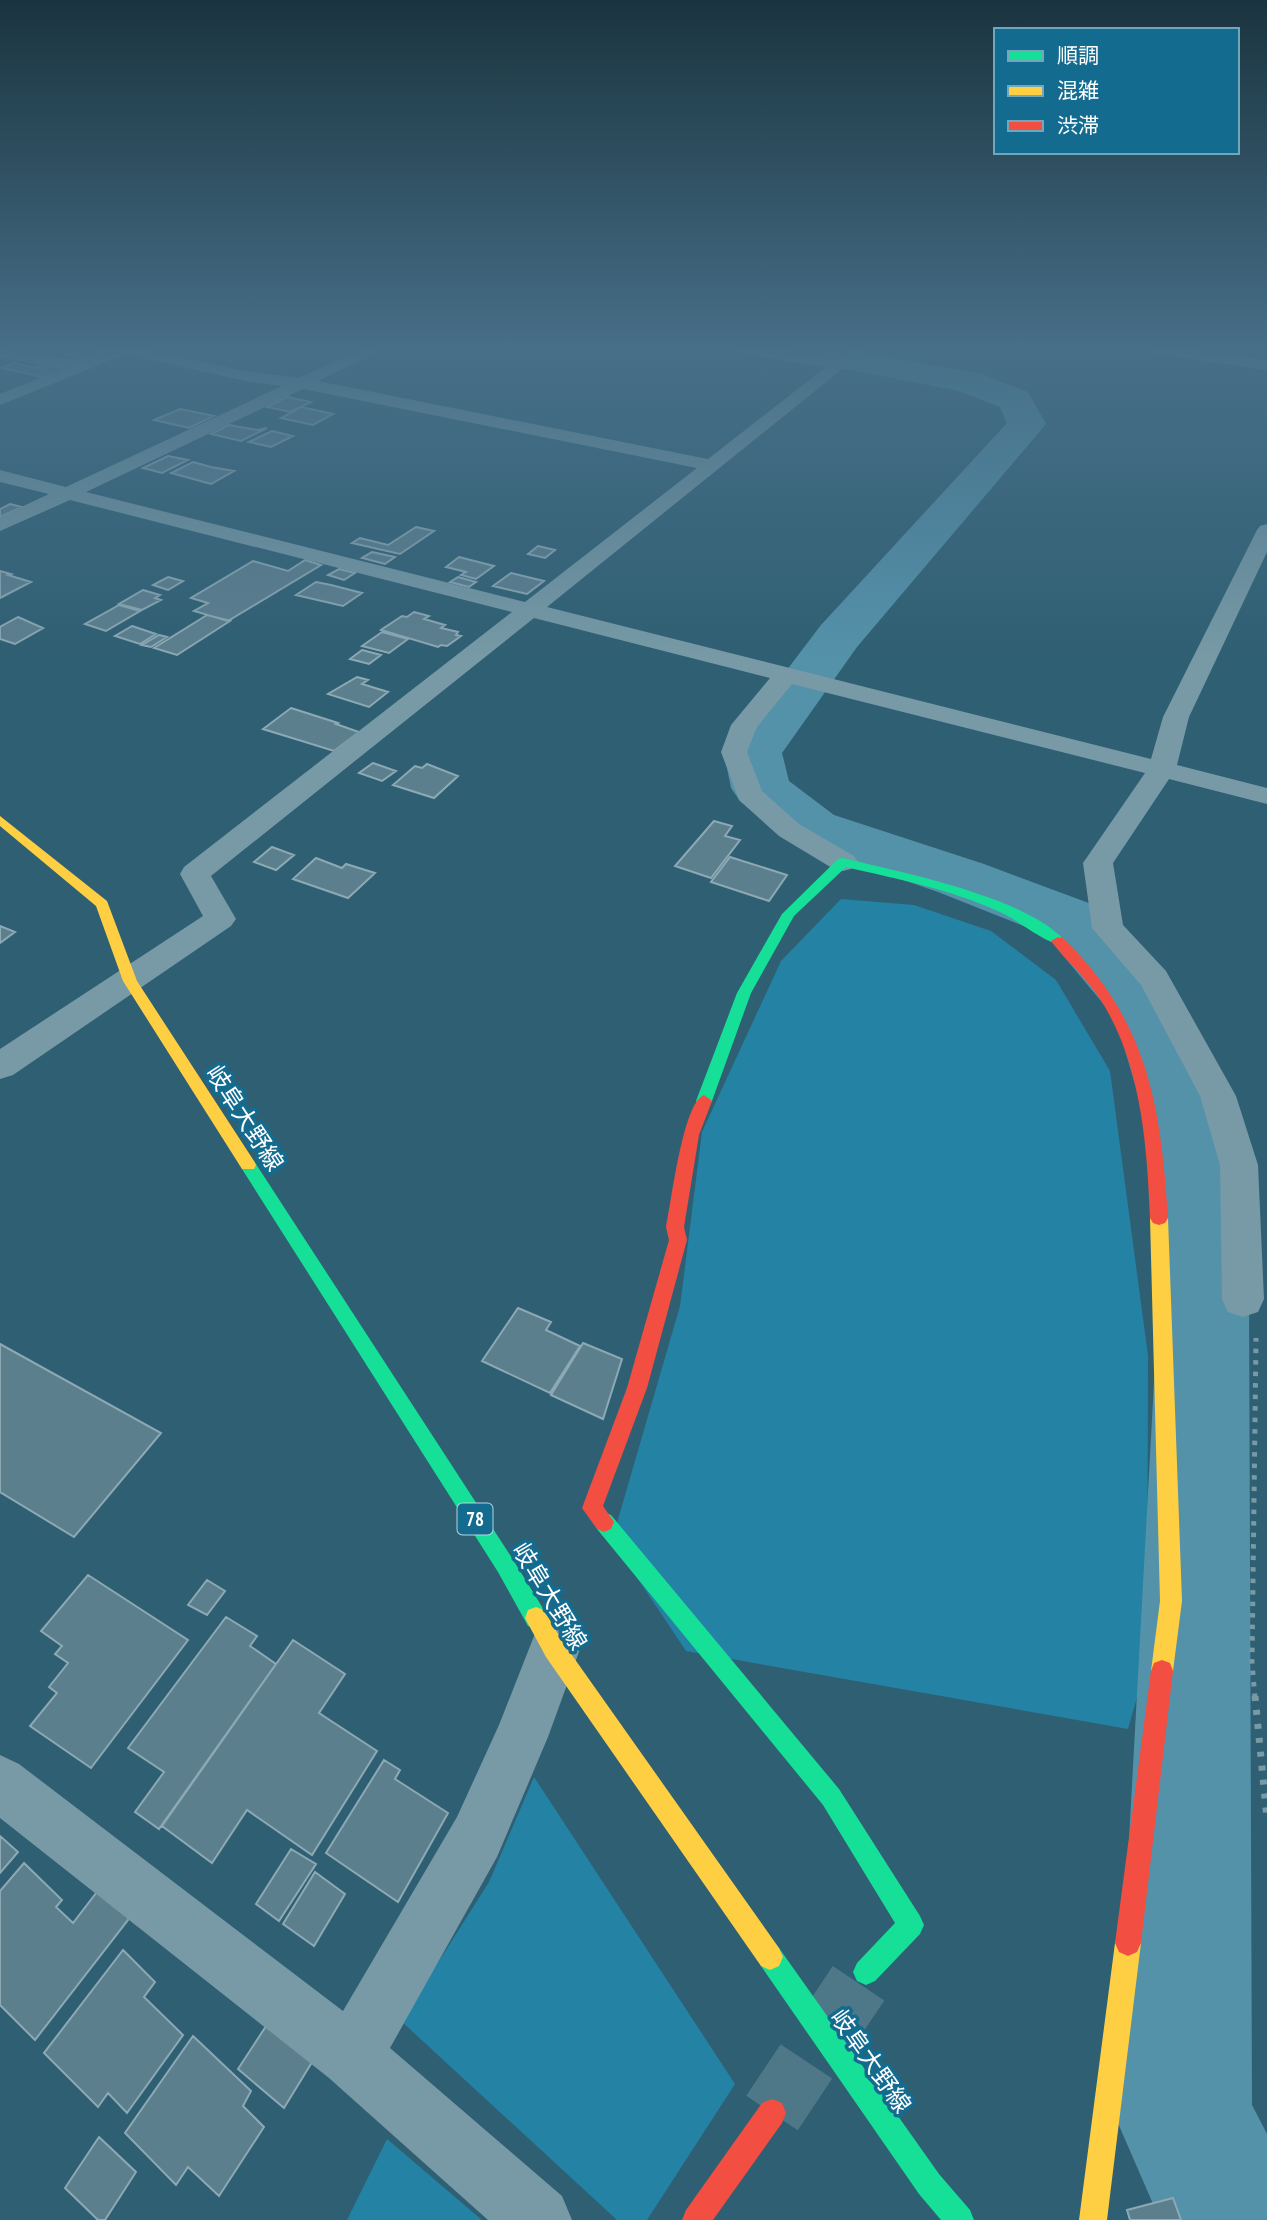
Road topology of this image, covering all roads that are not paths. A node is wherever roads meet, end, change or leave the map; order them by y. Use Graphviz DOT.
graph roads {
  1 [pos="155,453"];
  2 [pos="649,453"];
  3 [pos="727,453"];
  4 [pos="711,465"];
  5 [pos="0,476"];
  6 [pos="71,493"];
  7 [pos="0,525"];
  8 [pos="1265,538"];
  9 [pos="529,609"];
  10 [pos="787,674"];
  11 [pos="1162,769"];
  12 [pos="1267,796"];
  13 [pos="0,820"];
  14 [pos="843,862"];
  15 [pos="130,981"];
  16 [pos="0,1066"];
  17 [pos="1243,1299"];
  18 [pos="554,1649"];
  19 [pos="0,1783"];
  20 [pos="866,1972"];
  21 [pos="351,2056"];
  22 [pos="772,2113"];
  23 [pos="538,2220"];
  24 [pos="696,2220"];
  25 [pos="960,2220"];
  26 [pos="1093,2220"];
  1 -- 6 [label="street"];
  2 -- 4 [label="street"];
  3 -- 4 [label="street"];
  4 -- 9 [label="street"];
  5 -- 6 [label="street"];
  6 -- 7 [label="street"];
  6 -- 9 [label="street"];
  8 -- 11 [label="street"];
  9 -- 10 [label="street"];
  9 -- 15 [label="street"];
  10 -- 11 [label="street"];
  10 -- 14 [label="street"];
  11 -- 12 [label="street"];
  11 -- 17 [label="street"];
  13 -- 15 [label="street, 岐阜大野線 / 78"];
  14 -- 20 [label="street"];
  14 -- 26 [label="street"];
  15 -- 16 [label="street"];
  15 -- 18 [label="street, 岐阜大野線 / 78"];
  18 -- 21 [label="street"];
  18 -- 25 [label="street, 岐阜大野線 / 78"];
  19 -- 21 [label="street"];
  21 -- 23 [label="street"];
  22 -- 24 [label="street"];
}
